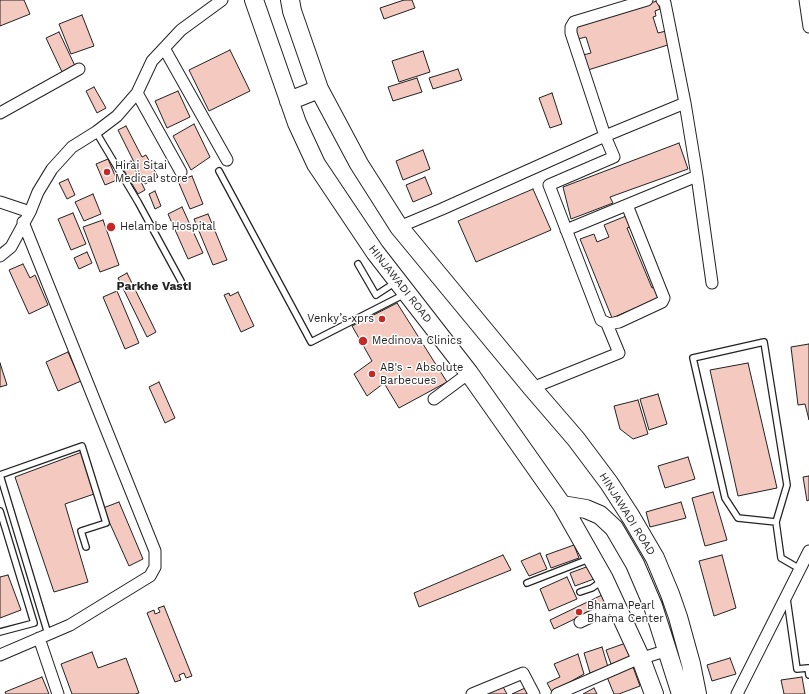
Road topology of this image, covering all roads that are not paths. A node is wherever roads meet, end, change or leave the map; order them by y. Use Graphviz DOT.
graph roads {
  1 [pos="222,0"];
  2 [pos="254,0"];
  3 [pos="290,0"];
  4 [pos="647,0"];
  5 [pos="662,0"];
  6 [pos="805,0"];
  7 [pos="809,27"];
  8 [pos="164,48"];
  9 [pos="79,69"];
  10 [pos="319,89"];
  11 [pos="137,93"];
  12 [pos="289,101"];
  13 [pos="684,103"];
  14 [pos="0,113"];
  15 [pos="96,132"];
  16 [pos="605,136"];
  17 [pos="227,160"];
  18 [pos="219,171"];
  19 [pos="181,172"];
  20 [pos="697,176"];
  21 [pos="0,202"];
  22 [pos="627,205"];
  23 [pos="30,212"];
  24 [pos="23,222"];
  25 [pos="399,227"];
  26 [pos="566,230"];
  27 [pos="0,256"];
  28 [pos="358,264"];
  29 [pos="181,281"];
  30 [pos="712,283"];
  31 [pos="402,287"];
  32 [pos="607,324"];
  33 [pos="469,373"];
  34 [pos="532,388"];
  35 [pos="434,399"];
  36 [pos="0,475"];
  37 [pos="562,505"];
  38 [pos="0,511"];
  39 [pos="776,522"];
  40 [pos="86,547"];
  41 [pos="809,551"];
  42 [pos="592,558"];
  43 [pos="800,569"];
  44 [pos="604,580"];
  45 [pos="527,583"];
  46 [pos="580,592"];
  47 [pos="786,596"];
  48 [pos="616,606"];
  49 [pos="580,622"];
  50 [pos="0,632"];
  51 [pos="44,636"];
  52 [pos="668,650"];
  53 [pos="0,655"];
  54 [pos="641,659"];
  55 [pos="691,664"];
  56 [pos="809,676"];
  57 [pos="58,694"];
  58 [pos="472,694"];
  59 [pos="534,694"];
  60 [pos="556,694"];
  61 [pos="653,694"];
  62 [pos="681,694"];
  63 [pos="697,694"];
  64 [pos="709,694"];
  65 [pos="737,694"];
  1 -- 8 [label="street"];
  2 -- 12 [label="main road, HINJAWADI ROAD"];
  3 -- 10 [label="main road, HINJAWADI ROAD"];
  4 -- 16 [label="street"];
  5 -- 13 [label="street"];
  6 -- 7 [label="street"];
  8 -- 11 [label="street"];
  8 -- 17 [label="street"];
  9 -- 14 [label="street"];
  10 -- 12 [label="main road"];
  10 -- 25 [label="main road, HINJAWADI ROAD"];
  11 -- 15 [label="street"];
  11 -- 19 [label="street"];
  12 -- 31 [label="main road, HINJAWADI ROAD"];
  13 -- 16 [label="street"];
  13 -- 20 [label="street"];
  15 -- 23 [label="street"];
  15 -- 29 [label="lane"];
  16 -- 25 [label="street"];
  16 -- 26 [label="street"];
  18 -- 31 [label="lane"];
  20 -- 22 [label="street"];
  20 -- 30 [label="street"];
  21 -- 23 [label="street"];
  22 -- 26 [label="street"];
  22 -- 32 [label="street"];
  23 -- 24 [label="street"];
  24 -- 27 [label="street"];
  24 -- 51 [label="street"];
  25 -- 34 [label="main road, HINJAWADI ROAD"];
  26 -- 32 [label="street"];
  28 -- 31 [label="lane"];
  31 -- 33 [label="main road, HINJAWADI ROAD"];
  32 -- 34 [label="street"];
  33 -- 35 [label="street"];
  33 -- 37 [label="main road, HINJAWADI ROAD"];
  34 -- 55 [label="main road, HINJAWADI ROAD"];
  36 -- 40 [label="lane"];
  36 -- 51 [label="lane"];
  37 -- 42 [label="main road"];
  37 -- 52 [label="main road, HINJAWADI ROAD"];
  38 -- 50 [label="lane"];
  39 -- 39 [label="lane"];
  39 -- 43 [label="lane"];
  41 -- 43 [label="street"];
  42 -- 44 [label="main road"];
  42 -- 45 [label="lane"];
  43 -- 47 [label="street"];
  44 -- 46 [label="lane"];
  44 -- 48 [label="main road"];
  47 -- 56 [label="lane"];
  47 -- 65 [label="street"];
  48 -- 49 [label="street"];
  48 -- 54 [label="main road"];
  51 -- 53 [label="street"];
  51 -- 57 [label="street"];
  52 -- 54 [label="street"];
  52 -- 62 [label="main road, HINJAWADI ROAD"];
  54 -- 60 [label="street"];
  54 -- 61 [label="main road"];
  55 -- 63 [label="main road"];
  55 -- 64 [label="main road"];
  58 -- 59 [label="street"];
}
